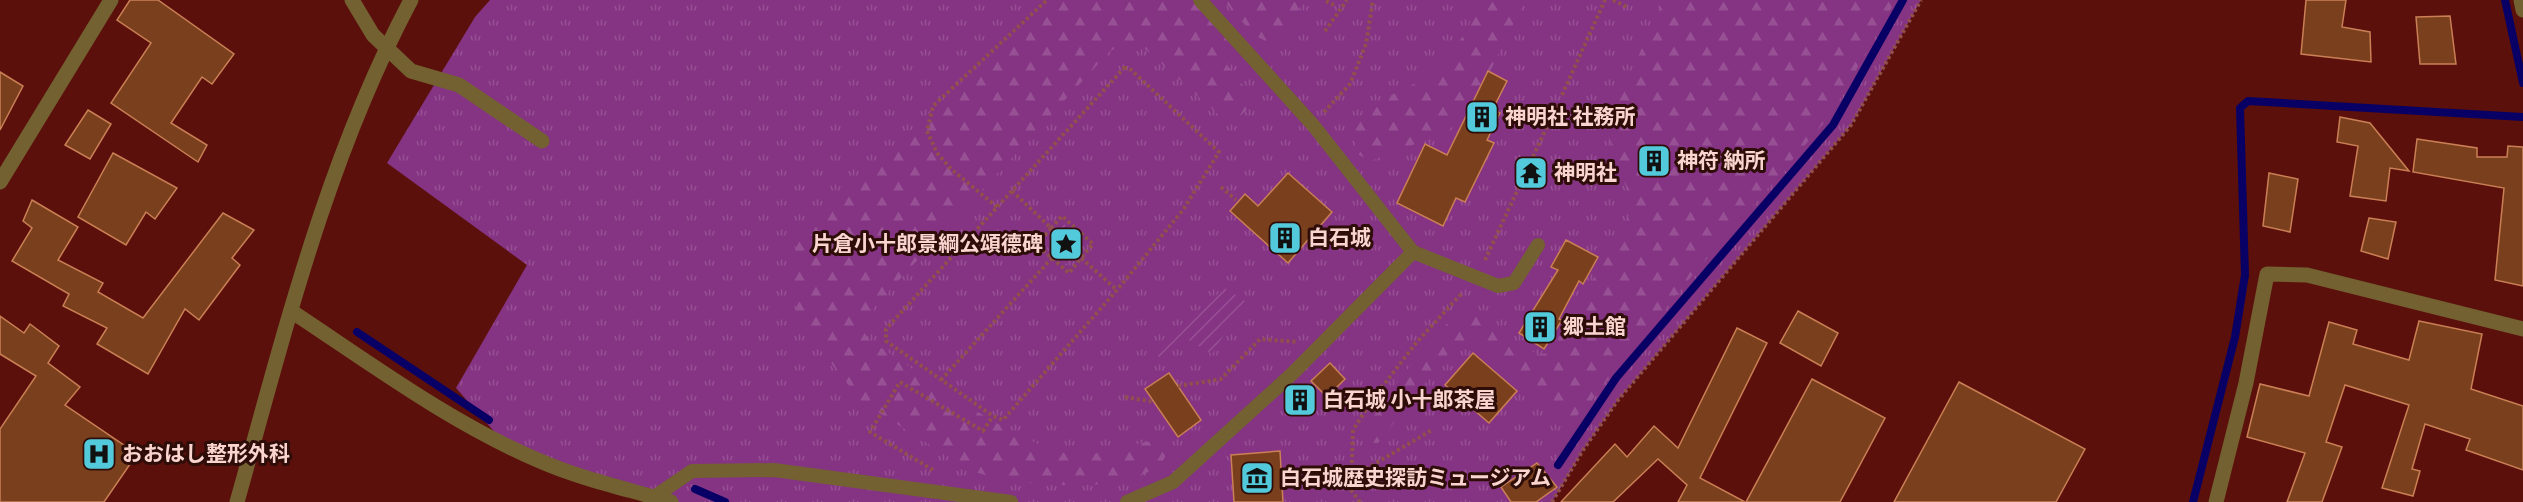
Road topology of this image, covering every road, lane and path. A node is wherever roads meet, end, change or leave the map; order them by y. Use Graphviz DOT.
graph roads {
  1 [pos="111,0"];
  2 [pos="352,0"];
  3 [pos="411,0"];
  4 [pos="1047,0"];
  5 [pos="1200,0"];
  6 [pos="1347,0"];
  7 [pos="1373,0"];
  8 [pos="1605,0"];
  9 [pos="1613,0"];
  10 [pos="1921,0"];
  11 [pos="2521,0"];
  12 [pos="1326,1"];
  13 [pos="1334,5"];
  14 [pos="1627,7"];
  15 [pos="2523,10"];
  16 [pos="1325,30"];
  17 [pos="386,48"];
  18 [pos="1562,95"];
  19 [pos="1558,103"];
  20 [pos="1312,125"];
  21 [pos="542,141"];
  22 [pos="0,183"];
  23 [pos="1221,187"];
  24 [pos="1012,190"];
  25 [pos="1236,200"];
  26 [pos="997,207"];
  27 [pos="1051,228"];
  28 [pos="1538,245"];
  29 [pos="1413,252"];
  30 [pos="1490,252"];
  31 [pos="1052,258"];
  32 [pos="1081,258"];
  33 [pos="1476,278"];
  34 [pos="1117,290"];
  35 [pos="291,311"];
  36 [pos="2523,329"];
  37 [pos="1323,343"];
  38 [pos="941,380"];
  39 [pos="1178,386"];
  40 [pos="1125,397"];
  41 [pos="1154,402"];
  42 [pos="993,416"];
  43 [pos="1432,430"];
  44 [pos="1361,472"];
  45 [pos="939,473"];
  46 [pos="654,497"];
  47 [pos="237,502"];
  48 [pos="671,502"];
  49 [pos="1011,502"];
  50 [pos="1127,502"];
  51 [pos="1360,502"];
  52 [pos="1552,502"];
  53 [pos="2216,502"];
  1 -- 22 [label="street"];
  2 -- 17 [label="street"];
  3 -- 17 [label="street"];
  4 -- 26 [label="path"];
  5 -- 20 [label="lane"];
  6 -- 16 [label="path"];
  7 -- 20 [label="path"];
  8 -- 18 [label="path"];
  9 -- 14 [label="path"];
  10 -- 52 [label="path"];
  11 -- 15 [label="street"];
  12 -- 13 [label="path"];
  17 -- 21 [label="street"];
  17 -- 35 [label="street"];
  19 -- 30 [label="path"];
  20 -- 29 [label="lane"];
  23 -- 25 [label="path"];
  24 -- 26 [label="path"];
  24 -- 27 [label="path"];
  24 -- 34 [label="path"];
  26 -- 38 [label="path"];
  27 -- 31 [label="path"];
  27 -- 32 [label="path"];
  28 -- 33 [label="lane"];
  29 -- 33 [label="lane"];
  29 -- 37 [label="lane"];
  31 -- 32 [label="path"];
  31 -- 38 [label="path"];
  32 -- 34 [label="path"];
  33 -- 51 [label="path"];
  34 -- 42 [label="path"];
  35 -- 46 [label="street"];
  35 -- 47 [label="street"];
  36 -- 53 [label="street"];
  37 -- 39 [label="path"];
  37 -- 50 [label="lane"];
  38 -- 42 [label="path"];
  40 -- 41 [label="path"];
  42 -- 45 [label="path"];
  43 -- 44 [label="path"];
  46 -- 48 [label="street"];
  46 -- 49 [label="lane"];
}
